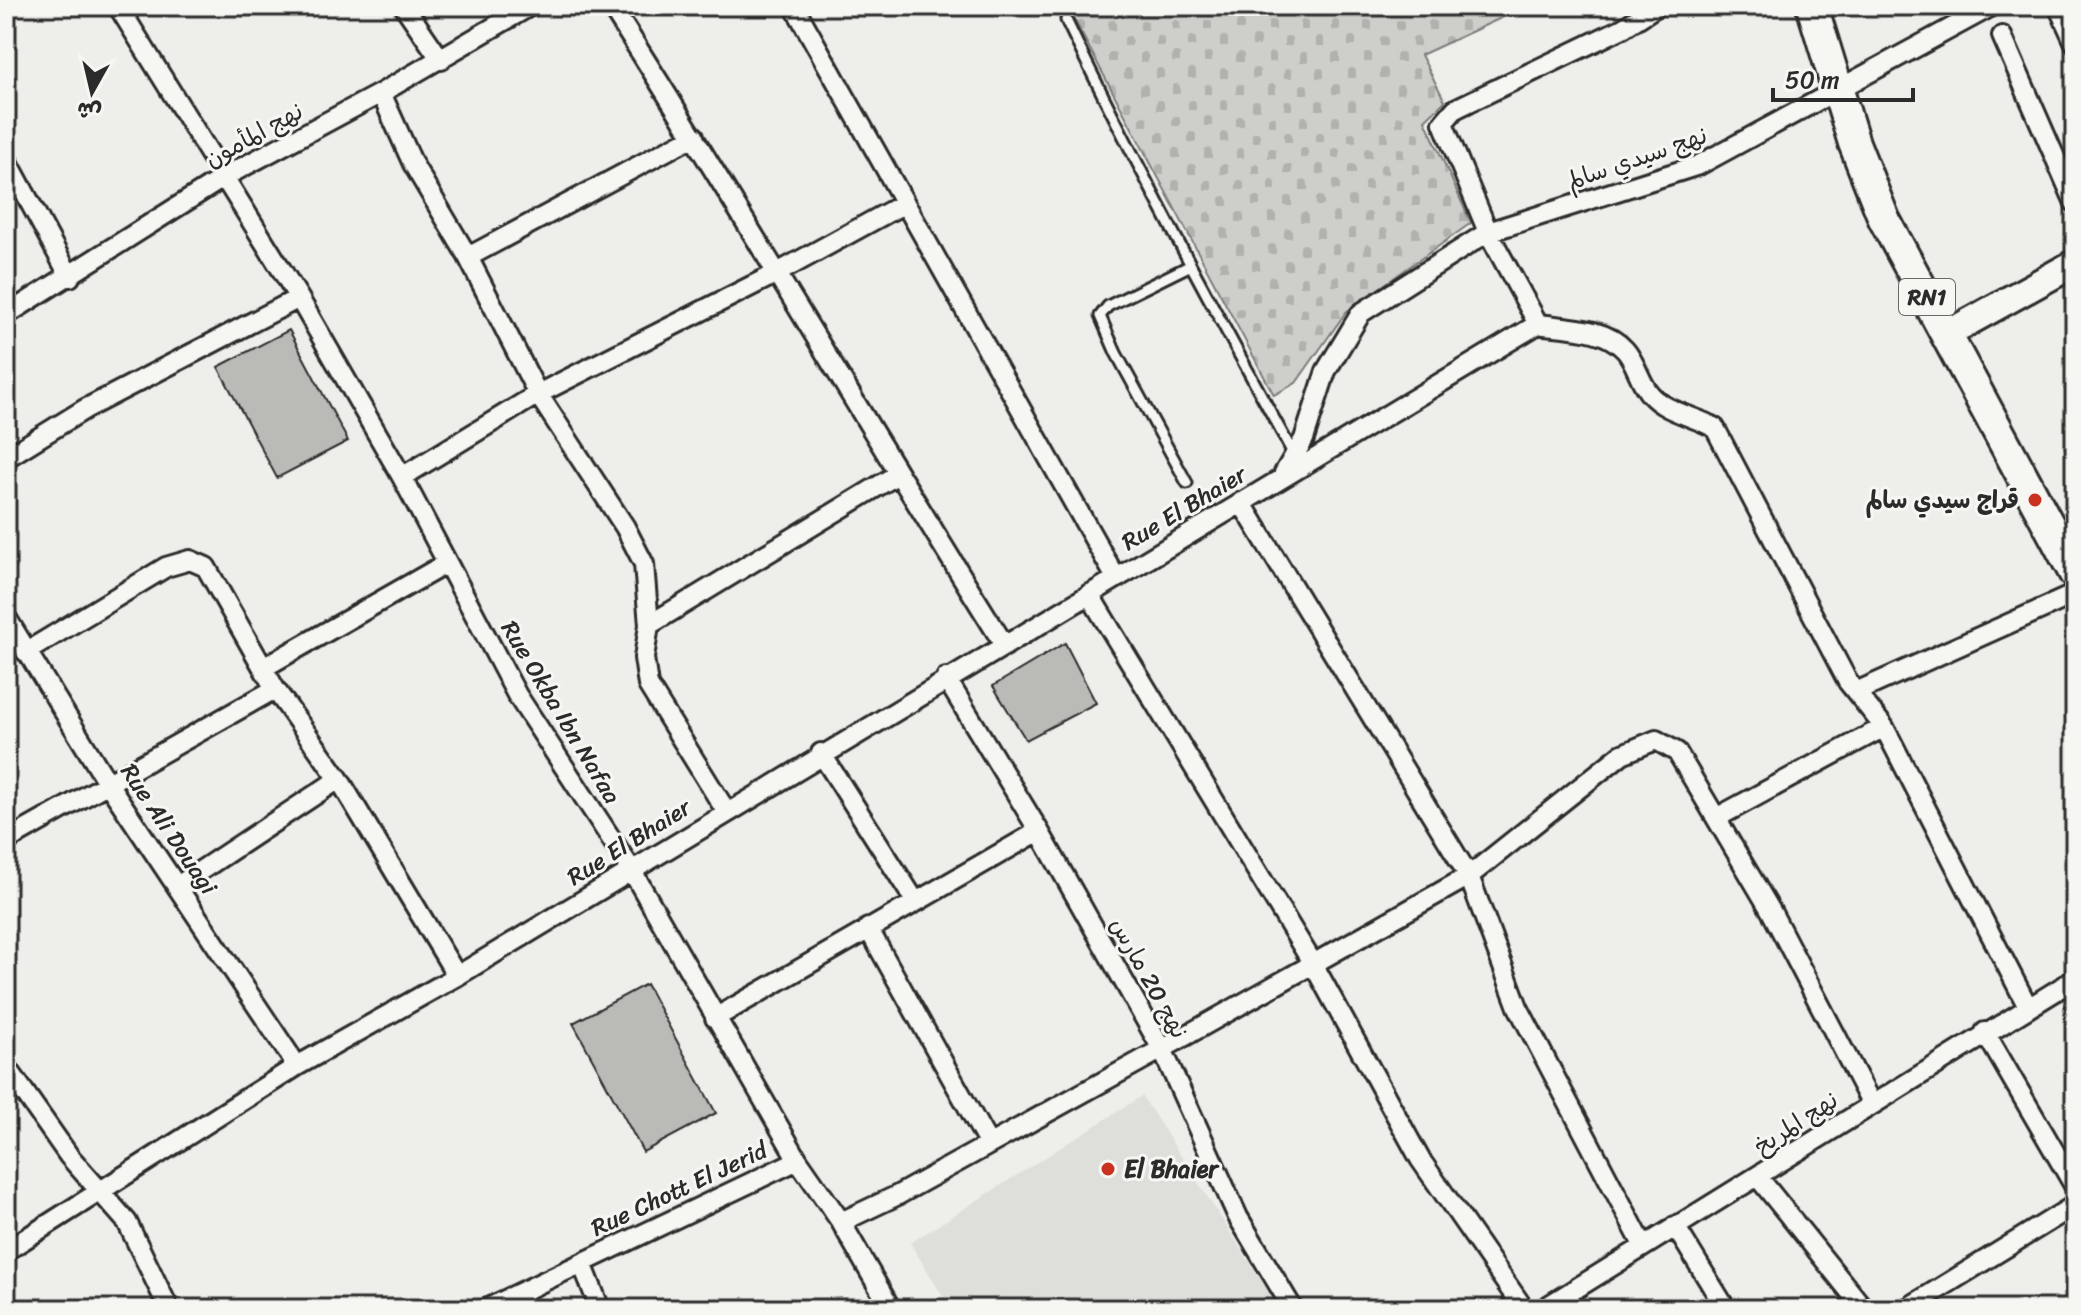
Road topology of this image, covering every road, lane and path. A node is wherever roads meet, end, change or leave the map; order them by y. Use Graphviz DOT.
graph roads {
  1 [pos="118,6"];
  2 [pos="404,6"];
  3 [pos="530,6"];
  4 [pos="611,6"];
  5 [pos="794,6"];
  6 [pos="1657,6"];
  7 [pos="1812,6"];
  8 [pos="1992,6"];
  9 [pos="2058,6"];
  10 [pos="1066,20"];
  11 [pos="2002,36"];
  12 [pos="2075,43"];
  13 [pos="441,60"];
  14 [pos="1837,89"];
  15 [pos="381,93"];
  16 [pos="694,136"];
  17 [pos="6,158"];
  18 [pos="226,176"];
  19 [pos="905,203"];
  20 [pos="2075,203"];
  21 [pos="1488,232"];
  22 [pos="468,257"];
  23 [pos="2075,263"];
  24 [pos="1189,266"];
  25 [pos="779,272"];
  26 [pos="70,277"];
  27 [pos="299,298"];
  28 [pos="6,315"];
  29 [pos="1538,324"];
  30 [pos="1947,334"];
  31 [pos="538,394"];
  32 [pos="6,458"];
  33 [pos="1295,458"];
  34 [pos="898,474"];
  35 [pos="402,477"];
  36 [pos="1280,479"];
  37 [pos="1187,483"];
  38 [pos="1241,502"];
  39 [pos="447,563"];
  40 [pos="2075,574"];
  41 [pos="1116,578"];
  42 [pos="1089,594"];
  43 [pos="2075,594"];
  44 [pos="6,617"];
  45 [pos="649,625"];
  46 [pos="1005,646"];
  47 [pos="26,652"];
  48 [pos="263,668"];
  49 [pos="946,678"];
  50 [pos="275,689"];
  51 [pos="1856,692"];
  52 [pos="1884,727"];
  53 [pos="821,753"];
  54 [pos="339,779"];
  55 [pos="107,782"];
  56 [pos="726,811"];
  57 [pos="1716,818"];
  58 [pos="1039,831"];
  59 [pos="6,841"];
  60 [pos="631,869"];
  61 [pos="1469,876"];
  62 [pos="179,885"];
  63 [pos="915,901"];
  64 [pos="868,928"];
  65 [pos="1312,962"];
  66 [pos="457,976"];
  67 [pos="2075,979"];
  68 [pos="2028,1007"];
  69 [pos="715,1018"];
  70 [pos="1985,1032"];
  71 [pos="1162,1049"];
  72 [pos="6,1066"];
  73 [pos="297,1066"];
  74 [pos="1871,1103"];
  75 [pos="988,1143"];
  76 [pos="798,1160"];
  77 [pos="1758,1177"];
  78 [pos="2075,1187"];
  79 [pos="100,1190"];
  80 [pos="2075,1205"];
  81 [pos="841,1222"];
  82 [pos="1675,1226"];
  83 [pos="1643,1245"];
  84 [pos="6,1251"];
  85 [pos="582,1263"];
  86 [pos="169,1309"];
  87 [pos="486,1309"];
  88 [pos="600,1309"];
  89 [pos="891,1309"];
  90 [pos="1293,1309"];
  91 [pos="1524,1309"];
  92 [pos="1543,1309"];
  93 [pos="1726,1309"];
  94 [pos="1864,1309"];
  95 [pos="1906,1309"];
  1 -- 18 [label="street, Rue Okba Ibn Nafaa"];
  2 -- 13 [label="street"];
  3 -- 13 [label="street, نهج المأمون"];
  4 -- 16 [label="street"];
  5 -- 19 [label="street"];
  6 -- 21 [label="street"];
  7 -- 14 [label="main road, RN1"];
  8 -- 14 [label="street, نهج سيدي سالم"];
  9 -- 12 [label="street"];
  10 -- 24 [label="lane"];
  11 -- 20 [label="street"];
  13 -- 15 [label="street, نهج المأمون"];
  14 -- 21 [label="street, نهج سيدي سالم"];
  14 -- 30 [label="main road, RN1"];
  15 -- 18 [label="street, نهج المأمون"];
  15 -- 22 [label="street"];
  16 -- 22 [label="street"];
  16 -- 25 [label="street"];
  17 -- 26 [label="street"];
  18 -- 26 [label="street, نهج المأمون"];
  18 -- 27 [label="street, Rue Okba Ibn Nafaa"];
  19 -- 25 [label="street"];
  19 -- 41 [label="street"];
  21 -- 29 [label="street"];
  21 -- 33 [label="street, نهج سيدي سالم"];
  22 -- 31 [label="street"];
  23 -- 30 [label="main road"];
  24 -- 33 [label="lane"];
  24 -- 37 [label="lane"];
  25 -- 31 [label="street"];
  25 -- 34 [label="street"];
  26 -- 28 [label="street, نهج المأمون"];
  27 -- 32 [label="street"];
  27 -- 35 [label="street, Rue Okba Ibn Nafaa"];
  29 -- 36 [label="street, Rue El Bhaier"];
  29 -- 51 [label="street"];
  30 -- 40 [label="main road, RN1"];
  31 -- 35 [label="street"];
  31 -- 45 [label="street"];
  33 -- 36 [label="street, نهج سيدي سالم"];
  34 -- 45 [label="street"];
  34 -- 46 [label="street"];
  35 -- 39 [label="street, Rue Okba Ibn Nafaa"];
  36 -- 38 [label="street, Rue El Bhaier"];
  38 -- 41 [label="street, Rue El Bhaier"];
  38 -- 61 [label="street"];
  39 -- 48 [label="street"];
  39 -- 60 [label="street, Rue Okba Ibn Nafaa"];
  41 -- 42 [label="street, Rue El Bhaier"];
  42 -- 46 [label="street, Rue El Bhaier"];
  42 -- 65 [label="street"];
  43 -- 51 [label="street"];
  44 -- 47 [label="street, Rue Ali Douagi"];
  45 -- 56 [label="street"];
  46 -- 49 [label="street, Rue El Bhaier"];
  47 -- 48 [label="street"];
  47 -- 55 [label="street, Rue Ali Douagi"];
  48 -- 50 [label="street"];
  49 -- 53 [label="street, Rue El Bhaier"];
  49 -- 58 [label="street, نهج 20 مارس"];
  50 -- 54 [label="street"];
  50 -- 55 [label="street"];
  51 -- 52 [label="street"];
  52 -- 57 [label="street"];
  52 -- 68 [label="street"];
  53 -- 56 [label="street, Rue El Bhaier"];
  53 -- 63 [label="street"];
  54 -- 62 [label="street"];
  54 -- 66 [label="street"];
  55 -- 59 [label="street"];
  55 -- 62 [label="street, Rue Ali Douagi"];
  56 -- 60 [label="street, Rue El Bhaier"];
  57 -- 61 [label="street"];
  57 -- 74 [label="street"];
  58 -- 63 [label="street"];
  58 -- 71 [label="street, نهج 20 مارس"];
  60 -- 66 [label="street, Rue El Bhaier"];
  60 -- 69 [label="street, Rue Okba Ibn Nafaa"];
  61 -- 65 [label="street"];
  61 -- 83 [label="street"];
  62 -- 73 [label="street, Rue Ali Douagi"];
  63 -- 64 [label="street"];
  64 -- 69 [label="street"];
  64 -- 75 [label="street"];
  65 -- 71 [label="street"];
  65 -- 91 [label="street"];
  66 -- 73 [label="street, Rue El Bhaier"];
  67 -- 68 [label="street, نهج المريخ"];
  68 -- 70 [label="street, نهج المريخ"];
  69 -- 76 [label="street, Rue Okba Ibn Nafaa"];
  70 -- 74 [label="street, نهج المريخ"];
  70 -- 78 [label="street"];
  71 -- 75 [label="street"];
  71 -- 90 [label="street, نهج 20 مارس"];
  72 -- 79 [label="street"];
  73 -- 79 [label="street, Rue El Bhaier"];
  74 -- 77 [label="street, نهج المريخ"];
  75 -- 81 [label="street"];
  76 -- 81 [label="street, Rue Okba Ibn Nafaa"];
  76 -- 85 [label="street, Rue Chott El Jerid"];
  77 -- 82 [label="street, نهج المريخ"];
  77 -- 94 [label="street"];
  79 -- 84 [label="street, Rue El Bhaier"];
  79 -- 86 [label="street"];
  80 -- 95 [label="street"];
  81 -- 89 [label="street, Rue Okba Ibn Nafaa"];
  82 -- 83 [label="street, نهج المريخ"];
  82 -- 93 [label="street"];
  83 -- 92 [label="street, نهج المريخ"];
  85 -- 87 [label="street, Rue Chott El Jerid"];
  85 -- 88 [label="street"];
}
